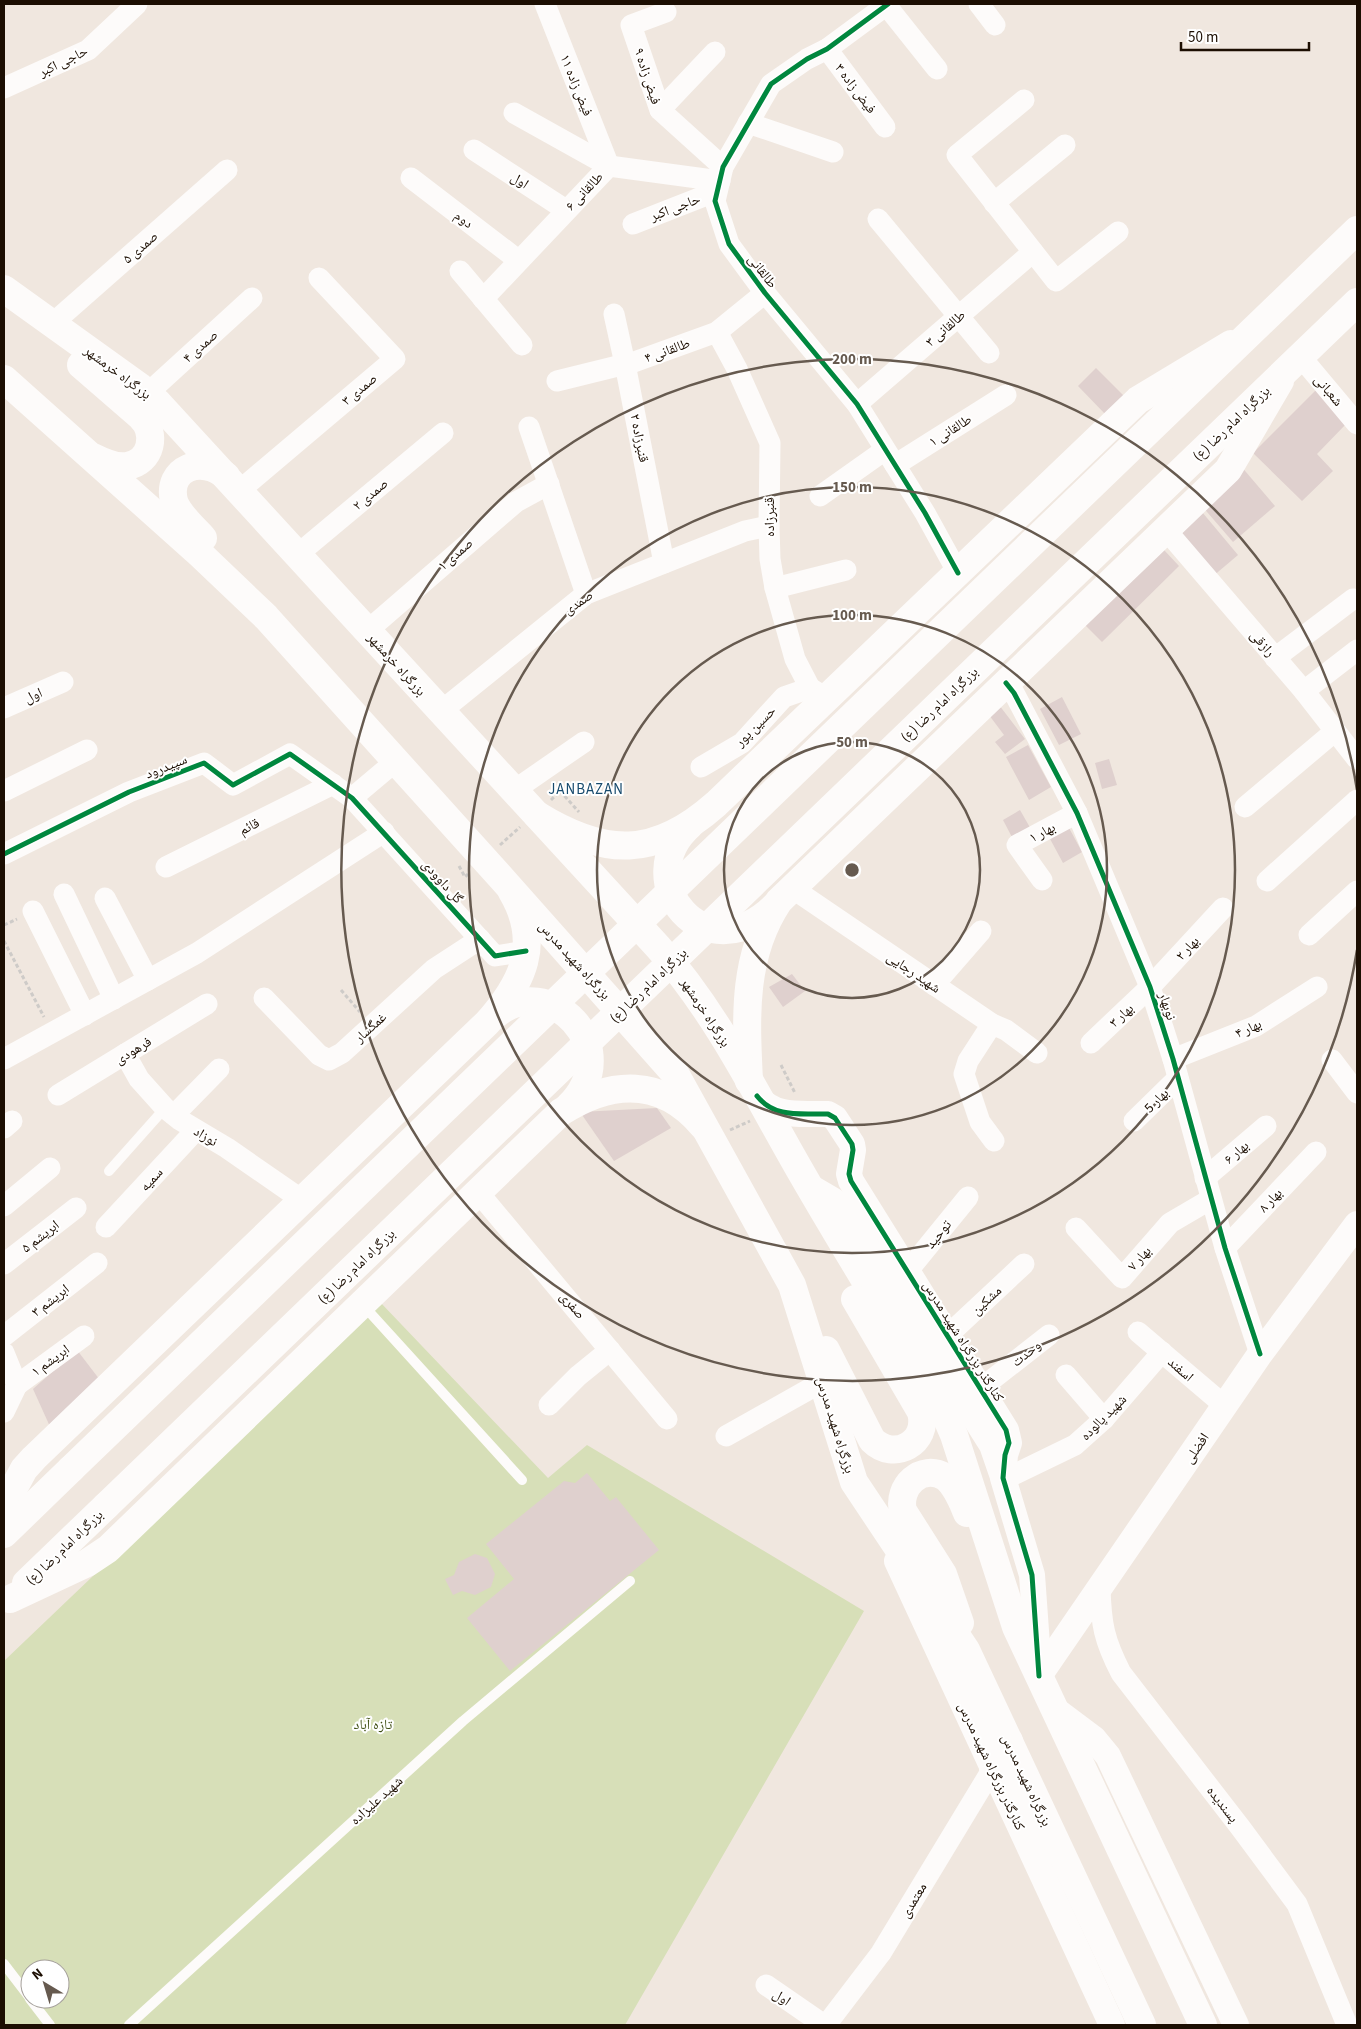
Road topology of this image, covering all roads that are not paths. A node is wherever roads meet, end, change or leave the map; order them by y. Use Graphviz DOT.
graph roads {
  1 [pos="137,4"];
  2 [pos="545,4"];
  3 [pos="887,4"];
  4 [pos="978,4"];
  5 [pos="666,12"];
  6 [pos="995,25"];
  7 [pos="827,49"];
  8 [pos="715,52"];
  9 [pos="936,69"];
  10 [pos="4,88"];
  11 [pos="1024,100"];
  12 [pos="660,110"];
  13 [pos="514,113"];
  14 [pos="748,123"];
  15 [pos="885,127"];
  16 [pos="1065,145"];
  17 [pos="474,150"];
  18 [pos="832,152"];
  19 [pos="609,166"];
  20 [pos="228,170"];
  21 [pos="411,178"];
  22 [pos="720,180"];
  23 [pos="994,203"];
  24 [pos="566,210"];
  25 [pos="878,219"];
  26 [pos="633,224"];
  27 [pos="1357,230"];
  28 [pos="1118,232"];
  29 [pos="1033,252"];
  30 [pos="518,260"];
  31 [pos="460,271"];
  32 [pos="319,278"];
  33 [pos="4,289"];
  34 [pos="765,293"];
  35 [pos="4,298"];
  36 [pos="252,298"];
  37 [pos="483,299"];
  38 [pos="1357,302"];
  39 [pos="614,314"];
  40 [pos="958,317"];
  41 [pos="52,324"];
  42 [pos="717,332"];
  43 [pos="1250,334"];
  44 [pos="522,344"];
  45 [pos="989,353"];
  46 [pos="625,364"];
  47 [pos="1293,364"];
  48 [pos="4,379"];
  49 [pos="557,381"];
  50 [pos="148,394"];
  51 [pos="1006,395"];
  52 [pos="857,404"];
  53 [pos="1357,424"];
  54 [pos="529,427"];
  55 [pos="443,433"];
  56 [pos="86,452"];
  57 [pos="890,457"];
  58 [pos="233,484"];
  59 [pos="549,484"];
  60 [pos="820,496"];
  61 [pos="769,526"];
  62 [pos="1166,530"];
  63 [pos="297,555"];
  64 [pos="664,563"];
  65 [pos="846,570"];
  66 [pos="958,573"];
  67 [pos="775,588"];
  68 [pos="586,594"];
  69 [pos="1353,599"];
  70 [pos="367,630"];
  71 [pos="1357,650"];
  72 [pos="298,652"];
  73 [pos="1275,658"];
  74 [pos="63,682"];
  75 [pos="1006,683"];
  76 [pos="1304,692"];
  77 [pos="818,693"];
  78 [pos="4,708"];
  79 [pos="440,712"];
  80 [pos="1334,732"];
  81 [pos="584,742"];
  82 [pos="87,750"];
  83 [pos="1357,759"];
  84 [pos="396,761"];
  85 [pos="701,767"];
  86 [pos="333,784"];
  87 [pos="4,791"];
  88 [pos="352,798"];
  89 [pos="1357,800"];
  90 [pos="528,807"];
  91 [pos="1244,808"];
  92 [pos="1077,813"];
  93 [pos="695,821"];
  94 [pos="384,832"];
  95 [pos="5,850"];
  96 [pos="166,867"];
  97 [pos="1042,880"];
  98 [pos="504,881"];
  99 [pos="1267,881"];
  100 [pos="1357,890"];
  101 [pos="787,893"];
  102 [pos="64,894"];
  103 [pos="105,898"];
  104 [pos="1223,908"];
  105 [pos="33,911"];
  106 [pos="981,931"];
  107 [pos="1309,935"];
  108 [pos="480,939"];
  109 [pos="526,951"];
  110 [pos="148,980"];
  111 [pos="934,985"];
  112 [pos="1150,987"];
  113 [pos="1317,987"];
  114 [pos="264,998"];
  115 [pos="114,999"];
  116 [pos="207,1004"];
  117 [pos="85,1015"];
  118 [pos="488,1022"];
  119 [pos="992,1024"];
  120 [pos="1091,1043"];
  121 [pos="1037,1053"];
  122 [pos="126,1054"];
  123 [pos="4,1059"];
  124 [pos="1332,1060"];
  125 [pos="219,1069"];
  126 [pos="1176,1069"];
  127 [pos="753,1088"];
  128 [pos="1357,1093"];
  129 [pos="58,1095"];
  130 [pos="564,1110"];
  131 [pos="170,1112"];
  132 [pos="1134,1121"];
  133 [pos="1266,1126"];
  134 [pos="196,1130"];
  135 [pos="714,1142"];
  136 [pos="994,1142"];
  137 [pos="1316,1152"];
  138 [pos="50,1168"];
  139 [pos="109,1171"];
  140 [pos="1206,1178"];
  141 [pos="810,1187"];
  142 [pos="478,1192"];
  143 [pos="968,1197"];
  144 [pos="1211,1199"];
  145 [pos="302,1200"];
  146 [pos="4,1206"];
  147 [pos="76,1208"];
  148 [pos="1357,1224"];
  149 [pos="106,1227"];
  150 [pos="834,1228"];
  151 [pos="1076,1228"];
  152 [pos="1225,1248"];
  153 [pos="97,1263"];
  154 [pos="4,1264"];
  155 [pos="1024,1264"];
  156 [pos="786,1272"];
  157 [pos="907,1272"];
  158 [pos="362,1304"];
  159 [pos="1138,1332"];
  160 [pos="1049,1335"];
  161 [pos="4,1336"];
  162 [pos="84,1336"];
  163 [pos="947,1336"];
  164 [pos="610,1350"];
  165 [pos="1162,1352"];
  166 [pos="4,1353"];
  167 [pos="1260,1354"];
  168 [pos="1066,1375"];
  169 [pos="822,1382"];
  170 [pos="17,1385"];
  171 [pos="980,1389"];
  172 [pos="549,1404"];
  173 [pos="1224,1406"];
  174 [pos="4,1412"];
  175 [pos="667,1419"];
  176 [pos="1104,1419"];
  177 [pos="726,1436"];
  178 [pos="522,1480"];
  179 [pos="1003,1480"];
  180 [pos="4,1506"];
  181 [pos="872,1507"];
  182 [pos="4,1534"];
  183 [pos="1031,1571"];
  184 [pos="1000,1577"];
  185 [pos="630,1581"];
  186 [pos="1094,1596"];
  187 [pos="7,1602"];
  188 [pos="970,1656"];
  189 [pos="1039,1676"];
  190 [pos="1054,1709"];
  191 [pos="1009,1741"];
  192 [pos="993,1768"];
  193 [pos="4,1964"];
  194 [pos="20,1986"];
  195 [pos="766,1986"];
  196 [pos="38,2009"];
  197 [pos="50,2025"];
  198 [pos="129,2025"];
  199 [pos="825,2025"];
  200 [pos="1112,2025"];
  201 [pos="1142,2025"];
  202 [pos="1202,2025"];
  203 [pos="1236,2025"];
  204 [pos="1347,2025"];
  1 -- 10 [label="street, حاجی اکبر"];
  2 -- 19 [label="street, فیض زاده ۱۱"];
  3 -- 7 [label="street"];
  3 -- 9 [label="street"];
  4 -- 6 [label="street"];
  5 -- 12 [label="street, فیض زاده ۹"];
  7 -- 14 [label="street"];
  7 -- 15 [label="street, فیض زاده ۳"];
  8 -- 12 [label="street"];
  11 -- 23 [label="street"];
  12 -- 22 [label="street, فیض زاده ۹"];
  13 -- 19 [label="street"];
  14 -- 18 [label="street"];
  14 -- 22 [label="street"];
  16 -- 23 [label="street"];
  17 -- 24 [label="street, اول"];
  19 -- 22 [label="street, طالقانی ۶"];
  19 -- 24 [label="street, طالقانی ۶"];
  20 -- 41 [label="street, صمدی ۵"];
  21 -- 30 [label="street, دوم"];
  22 -- 26 [label="street, حاجی اکبر"];
  22 -- 34 [label="street, طالقانی"];
  23 -- 29 [label="street"];
  24 -- 30 [label="street, طالقانی ۶"];
  25 -- 40 [label="street"];
  27 -- 43 [label="main road"];
  28 -- 29 [label="street"];
  29 -- 40 [label="street, طالقانی ۳"];
  30 -- 37 [label="street, طالقانی ۶"];
  31 -- 37 [label="street"];
  32 -- 58 [label="street, صمدی ۳"];
  33 -- 41 [label="main road, بزرگراه خرمشهر"];
  34 -- 42 [label="street, طالقانی ۴"];
  34 -- 52 [label="street, طالقانی"];
  35 -- 56 [label="main road"];
  36 -- 50 [label="street, صمدی ۴"];
  37 -- 44 [label="street"];
  38 -- 47 [label="main road, بزرگراه امام رضا (ع)"];
  39 -- 46 [label="street, قنبرزاده ۲"];
  40 -- 45 [label="street"];
  40 -- 52 [label="street, طالقانی ۳"];
  41 -- 50 [label="main road, بزرگراه خرمشهر"];
  42 -- 46 [label="street, طالقانی ۴"];
  42 -- 61 [label="street, قنبرزاده"];
  43 -- 66 [label="main road"];
  43 -- 182 [label="main road"];
  46 -- 49 [label="street, طالقانی ۴"];
  46 -- 64 [label="street, قنبرزاده ۲"];
  47 -- 53 [label="street, شعبانی"];
  47 -- 62 [label="main road, بزرگراه امام رضا (ع)"];
  47 -- 187 [label="main road, بزرگراه امام رضا (ع)"];
  48 -- 56 [label="main road"];
  50 -- 58 [label="main road, بزرگراه خرمشهر"];
  51 -- 57 [label="street, طالقانی ۱"];
  52 -- 57 [label="street, طالقانی"];
  54 -- 59 [label="street"];
  55 -- 63 [label="street, صمدی ۲"];
  56 -- 72 [label="main road"];
  57 -- 60 [label="street, طالقانی ۱"];
  57 -- 66 [label="street, طالقانی"];
  58 -- 63 [label="main road, بزرگراه خرمشهر"];
  58 -- 72 [label="main road"];
  59 -- 68 [label="street"];
  59 -- 70 [label="street, صمدی ۱"];
  61 -- 64 [label="street, صمدی"];
  61 -- 67 [label="street, قنبرزاده"];
  62 -- 73 [label="street, رازقی"];
  62 -- 75 [label="main road, بزرگراه امام رضا (ع)"];
  63 -- 70 [label="main road, بزرگراه خرمشهر"];
  64 -- 68 [label="street, صمدی"];
  65 -- 67 [label="street"];
  66 -- 77 [label="main road"];
  67 -- 77 [label="street, قنبرزاده"];
  68 -- 79 [label="street, صمدی"];
  69 -- 73 [label="street"];
  70 -- 79 [label="main road, بزرگراه خرمشهر"];
  71 -- 76 [label="street"];
  72 -- 84 [label="main road"];
  73 -- 76 [label="street, رازقی"];
  74 -- 78 [label="street, اول"];
  75 -- 92 [label="street, نوبهار"];
  75 -- 101 [label="main road, بزرگراه امام رضا (ع)"];
  76 -- 80 [label="street, رازقی"];
  77 -- 85 [label="street, حسین پور"];
  77 -- 93 [label="main road"];
  79 -- 90 [label="main road, بزرگراه خرمشهر"];
  80 -- 83 [label="street, رازقی"];
  80 -- 91 [label="street"];
  81 -- 90 [label="street"];
  82 -- 87 [label="street"];
  84 -- 88 [label="street"];
  84 -- 98 [label="main road"];
  86 -- 88 [label="street, سپیدرود"];
  86 -- 95 [label="street, سپیدرود"];
  86 -- 96 [label="street, قائم"];
  88 -- 94 [label="street, گل داوودی"];
  89 -- 99 [label="street"];
  90 -- 93 [label="main road"];
  90 -- 127 [label="main road, بزرگراه خرمشهر"];
  92 -- 97 [label="street, بهار ۱"];
  92 -- 112 [label="street, نوبهار"];
  93 -- 101 [label="main road"];
  94 -- 108 [label="street, گل داوودی"];
  94 -- 110 [label="street"];
  98 -- 109 [label="main road"];
  98 -- 135 [label="main road, بزرگراه شهید مدرس"];
  100 -- 107 [label="street"];
  101 -- 111 [label="street, شهید رجایی"];
  101 -- 127 [label="main road, بزرگراه امام رضا (ع)"];
  102 -- 115 [label="street"];
  103 -- 110 [label="street"];
  104 -- 112 [label="street, بهار ۲"];
  105 -- 117 [label="street"];
  106 -- 111 [label="street"];
  108 -- 109 [label="street, گل داوودی"];
  108 -- 114 [label="street, غمگسار"];
  109 -- 118 [label="main road"];
  110 -- 115 [label="street"];
  111 -- 119 [label="street, شهید رجایی"];
  112 -- 120 [label="street, بهار ۳"];
  112 -- 126 [label="street, نوبهار"];
  113 -- 126 [label="street, بهار ۴"];
  115 -- 117 [label="street"];
  116 -- 122 [label="street, فرهودی"];
  117 -- 123 [label="street"];
  118 -- 130 [label="main road"];
  118 -- 145 [label="main road"];
  119 -- 121 [label="street, شهید رجایی"];
  119 -- 136 [label="street"];
  122 -- 129 [label="street, فرهودی"];
  122 -- 131 [label="street, نوزاد"];
  124 -- 128 [label="street"];
  125 -- 131 [label="street"];
  126 -- 132 [label="street, بهار 5"];
  126 -- 140 [label="street, نوبهار"];
  127 -- 141 [label="main road"];
  127 -- 157 [label="street, کنارگذر بزرگراه شهید مدرس"];
  130 -- 135 [label="main road"];
  130 -- 142 [label="main road, بزرگراه امام رضا (ع)"];
  131 -- 134 [label="street, نوزاد"];
  131 -- 139 [label="lane"];
  133 -- 140 [label="street, بهار ۶"];
  134 -- 145 [label="street, نوزاد"];
  134 -- 149 [label="street, سمیه"];
  135 -- 156 [label="main road, بزرگراه شهید مدرس"];
  137 -- 152 [label="street, بهار ۸"];
  138 -- 146 [label="street"];
  140 -- 144 [label="street, نوبهار"];
  141 -- 150 [label="main road"];
  141 -- 179 [label="street"];
  142 -- 158 [label="main road, بزرگراه امام رضا (ع)"];
  142 -- 164 [label="street, صفری"];
  143 -- 157 [label="street, توحید"];
  144 -- 151 [label="street, بهار ۷"];
  144 -- 152 [label="street, نوبهار"];
  145 -- 180 [label="main road"];
  147 -- 154 [label="street, ابریشم ۵"];
  148 -- 167 [label="street, افضلی"];
  150 -- 156 [label="main road"];
  150 -- 184 [label="main road"];
  152 -- 167 [label="street, نوبهار"];
  153 -- 161 [label="street, ابریشم ۳"];
  155 -- 163 [label="street, مشکین"];
  156 -- 169 [label="main road, بزرگراه شهید مدرس"];
  157 -- 163 [label="street, کنارگذر بزرگراه شهید مدرس"];
  158 -- 178 [label="lane"];
  158 -- 187 [label="main road, بزرگراه امام رضا (ع)"];
  159 -- 165 [label="street, اسفند"];
  160 -- 171 [label="street, وحدت"];
  162 -- 170 [label="street, ابریشم ۱"];
  163 -- 171 [label="street, کنارگذر بزرگراه شهید مدرس"];
  164 -- 172 [label="street"];
  164 -- 175 [label="street, صفری"];
  165 -- 173 [label="street, اسفند"];
  165 -- 176 [label="street, شهید پالوده"];
  166 -- 170 [label="street"];
  167 -- 173 [label="street, افضلی"];
  168 -- 176 [label="street"];
  169 -- 177 [label="street"];
  169 -- 181 [label="main road, بزرگراه شهید مدرس"];
  170 -- 174 [label="street"];
  171 -- 179 [label="street, کنارگذر بزرگراه شهید مدرس"];
  173 -- 186 [label="street, افضلی"];
  176 -- 179 [label="street, شهید پالوده"];
  179 -- 183 [label="street, کنارگذر بزرگراه شهید مدرس"];
  181 -- 188 [label="main road, بزرگراه شهید مدرس"];
  181 -- 192 [label="street, کنارگذر بزرگراه شهید مدرس"];
  183 -- 186 [label="street"];
  183 -- 189 [label="street, کنارگذر بزرگراه شهید مدرس"];
  184 -- 188 [label="main road"];
  184 -- 189 [label="main road"];
  185 -- 198 [label="lane, شهید علیزاده"];
  186 -- 189 [label="street, افضلی"];
  186 -- 204 [label="street, پسندیده"];
  188 -- 191 [label="main road, بزرگراه شهید مدرس"];
  189 -- 190 [label="main road"];
  190 -- 202 [label="main road"];
  190 -- 203 [label="street"];
  191 -- 192 [label="main road"];
  191 -- 201 [label="main road, بزرگراه شهید مدرس"];
  192 -- 199 [label="street, معتمدی"];
  192 -- 200 [label="street, کنارگذر بزرگراه شهید مدرس"];
  193 -- 194 [label="lane"];
  195 -- 199 [label="street, اول"];
  196 -- 197 [label="lane"];
}
